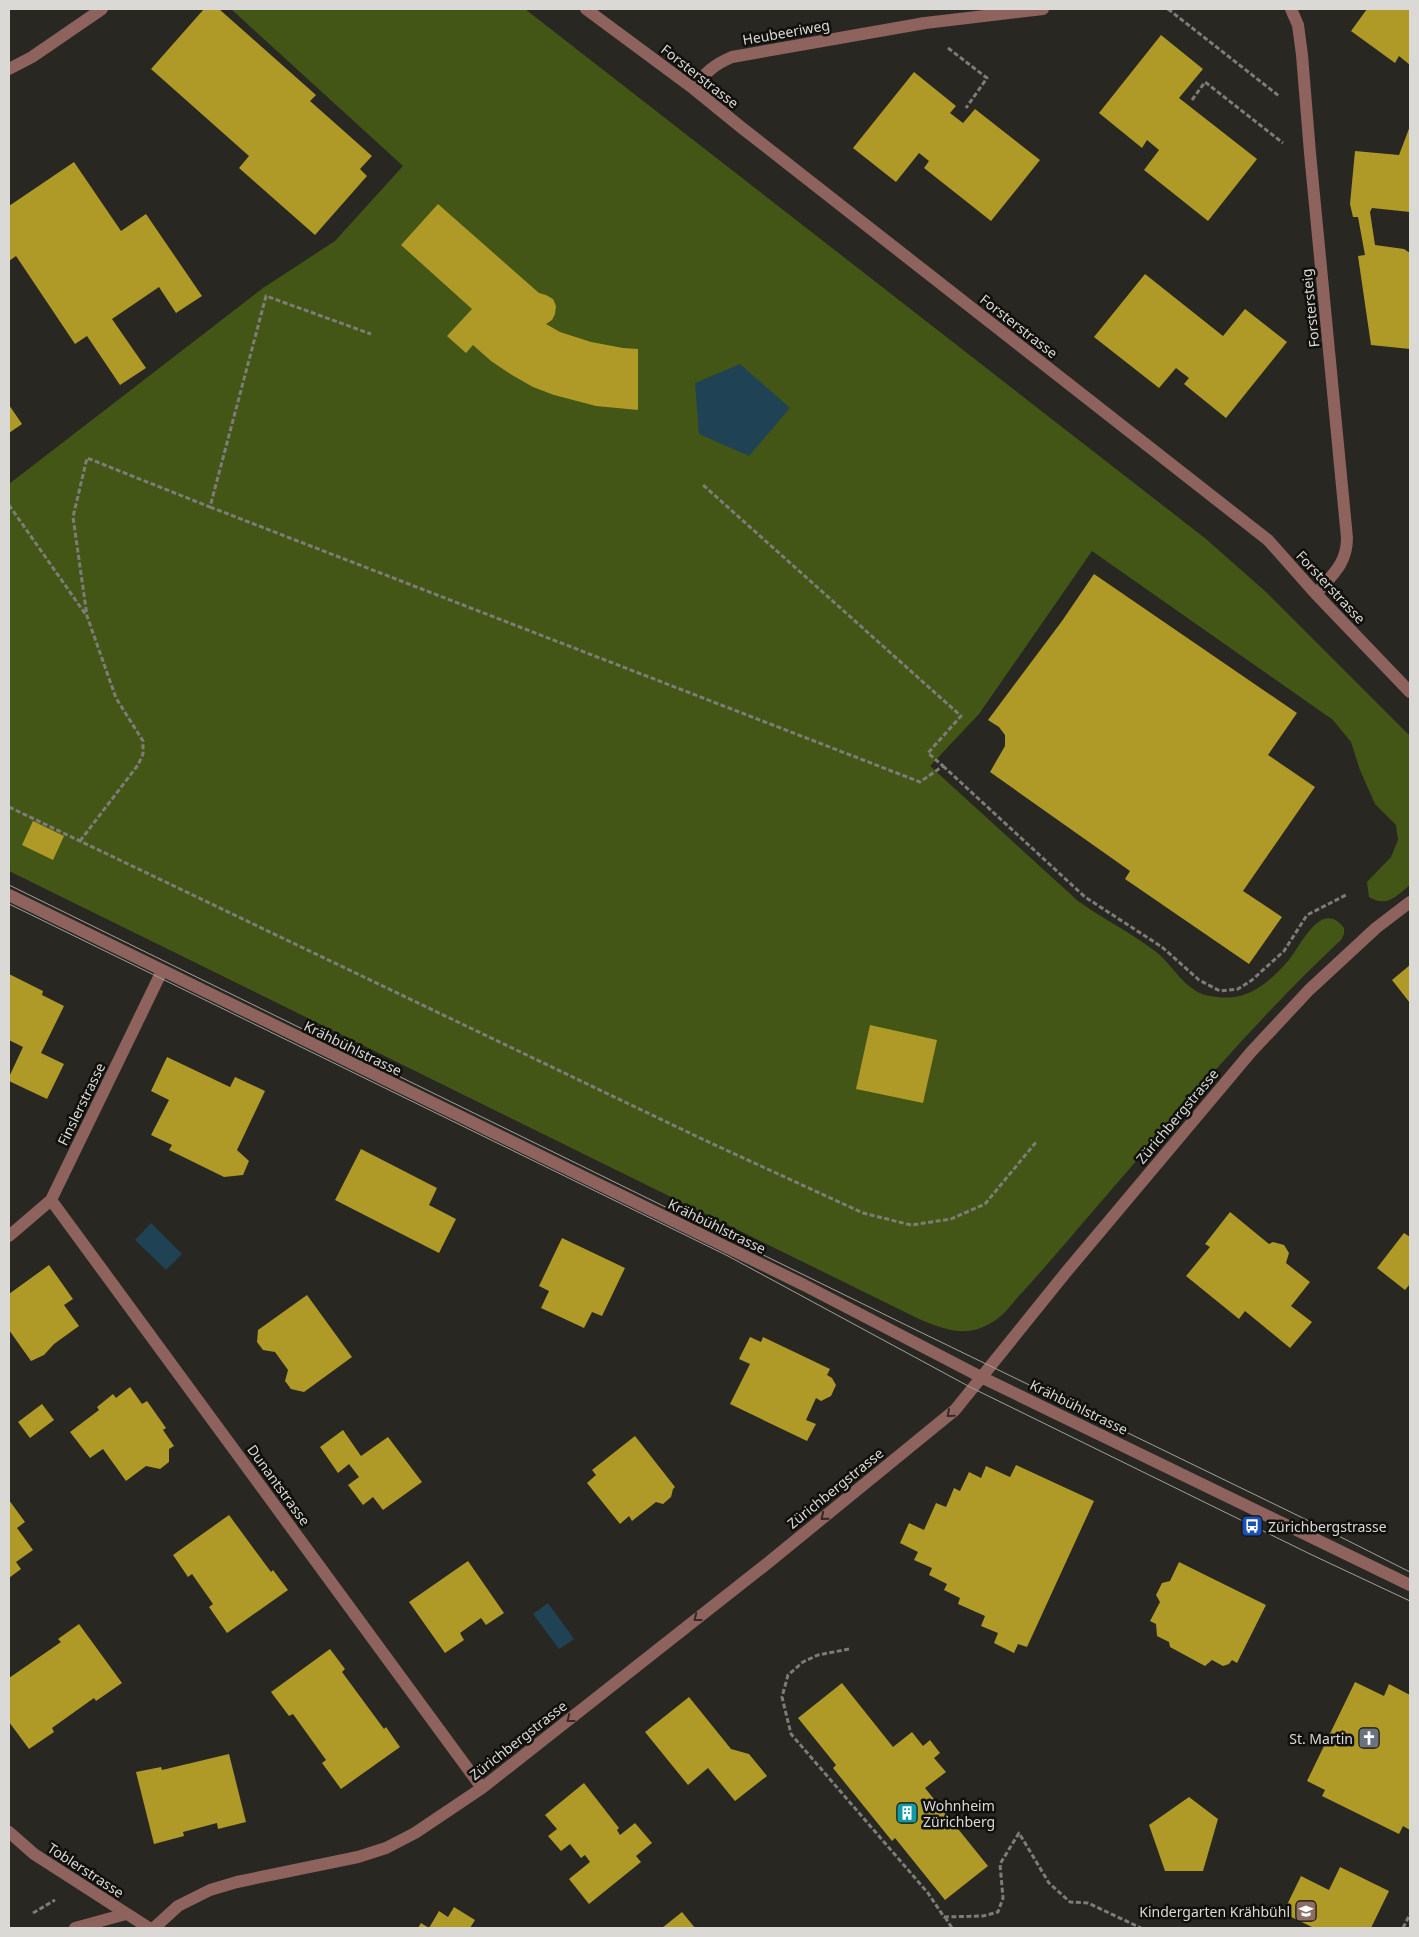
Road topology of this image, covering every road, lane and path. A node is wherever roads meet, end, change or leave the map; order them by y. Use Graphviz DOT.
graph roads {
  1 [pos="102,9"];
  2 [pos="586,9"];
  3 [pos="1043,9"];
  4 [pos="1168,9"];
  5 [pos="1291,9"];
  6 [pos="925,22"];
  7 [pos="9,69"];
  8 [pos="694,89"];
  9 [pos="1192,100"];
  10 [pos="966,108"];
  11 [pos="1307,118"];
  12 [pos="1310,153"];
  13 [pos="371,334"];
  14 [pos="702,484"];
  15 [pos="9,505"];
  16 [pos="210,507"];
  17 [pos="1316,594"];
  18 [pos="87,616"];
  19 [pos="1410,692"];
  20 [pos="943,766"];
  21 [pos="9,806"];
  22 [pos="80,841"];
  23 [pos="9,895"];
  24 [pos="1346,895"];
  25 [pos="1410,902"];
  26 [pos="162,971"];
  27 [pos="1037,1141"];
  28 [pos="51,1200"];
  29 [pos="9,1236"];
  30 [pos="981,1376"];
  31 [pos="1410,1585"];
  32 [pos="849,1649"];
  33 [pos="482,1788"];
  34 [pos="9,1832"];
  35 [pos="54,1902"];
  36 [pos="32,1913"];
  37 [pos="126,1914"];
  38 [pos="1410,1914"];
  39 [pos="944,1917"];
  40 [pos="75,1928"];
  41 [pos="149,1928"];
  42 [pos="154,1928"];
  43 [pos="952,1928"];
  44 [pos="1140,1928"];
  45 [pos="1403,1928"];
  1 -- 7 [label="street"];
  2 -- 8 [label="street, Forsterstrasse"];
  3 -- 6 [label="street, Heubeeriweg"];
  4 -- 11 [label="path"];
  5 -- 11 [label="street, Forstersteig"];
  6 -- 8 [label="street, Heubeeriweg"];
  6 -- 10 [label="path"];
  8 -- 17 [label="street, Forsterstrasse"];
  9 -- 12 [label="path"];
  11 -- 12 [label="street, Forstersteig"];
  12 -- 17 [label="street, Forstersteig"];
  13 -- 16 [label="path"];
  14 -- 20 [label="path"];
  15 -- 18 [label="path"];
  16 -- 18 [label="path"];
  16 -- 20 [label="path"];
  17 -- 19 [label="street, Forsterstrasse"];
  18 -- 22 [label="path"];
  20 -- 24 [label="path"];
  21 -- 22 [label="path"];
  22 -- 27 [label="path"];
  23 -- 26 [label="street, Krähbühlstrasse"];
  25 -- 30 [label="street, Zürichbergstrasse"];
  26 -- 28 [label="street, Finslerstrasse"];
  26 -- 30 [label="street, Krähbühlstrasse"];
  28 -- 29 [label="street, Finslerstrasse"];
  28 -- 33 [label="street, Dunantstrasse"];
  30 -- 31 [label="street, Krähbühlstrasse"];
  30 -- 33 [label="street, Zürichbergstrasse, one-way"];
  32 -- 39 [label="path"];
  33 -- 42 [label="street, Zürichbergstrasse"];
  34 -- 37 [label="street, Toblerstrasse"];
  35 -- 36 [label="path"];
  37 -- 40 [label="street"];
  37 -- 41 [label="street, Toblerstrasse"];
  38 -- 45 [label="path"];
  39 -- 43 [label="path"];
  39 -- 44 [label="path"];
}
